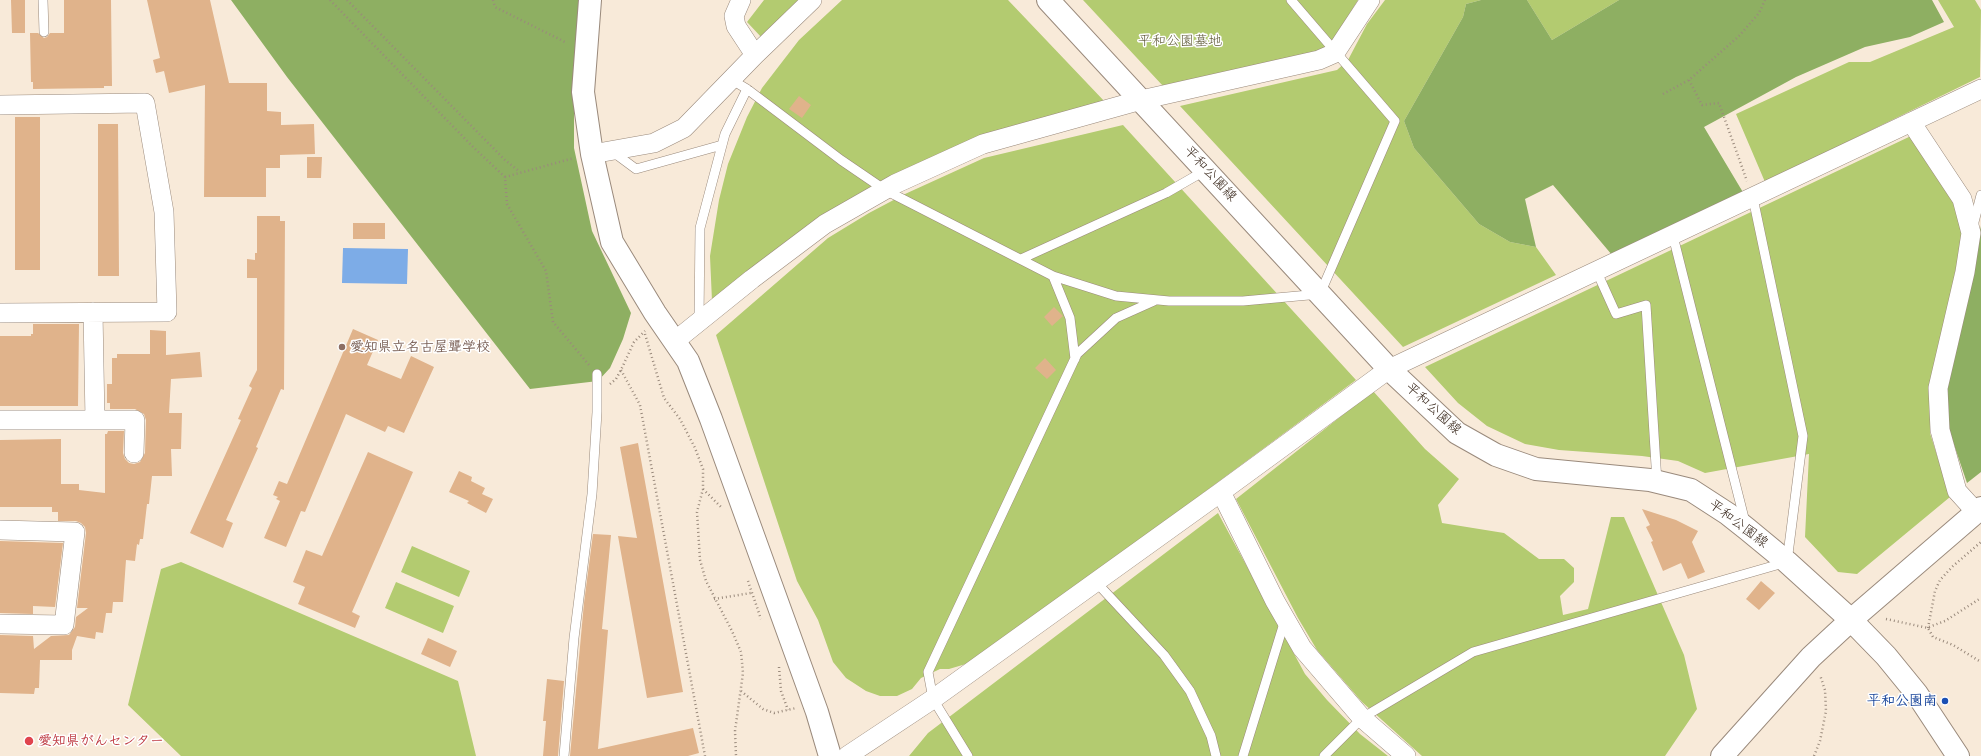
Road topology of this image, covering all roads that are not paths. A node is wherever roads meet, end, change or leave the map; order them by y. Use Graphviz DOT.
graph roads {
  1 [pos="44,0"];
  2 [pos="590,0"];
  3 [pos="741,0"];
  4 [pos="812,0"];
  5 [pos="1048,0"];
  6 [pos="1370,0"];
  7 [pos="1293,1"];
  8 [pos="44,32"];
  9 [pos="1335,53"];
  10 [pos="755,55"];
  11 [pos="739,84"];
  12 [pos="1981,90"];
  13 [pos="1141,100"];
  14 [pos="0,105"];
  15 [pos="1911,122"];
  16 [pos="722,145"];
  17 [pos="601,152"];
  18 [pos="1206,170"];
  19 [pos="885,190"];
  20 [pos="1981,195"];
  21 [pos="1753,198"];
  22 [pos="1971,233"];
  23 [pos="1673,236"];
  24 [pos="1021,260"];
  25 [pos="1597,272"];
  26 [pos="1053,276"];
  27 [pos="1320,294"];
  28 [pos="1156,300"];
  29 [pos="93,312"];
  30 [pos="0,313"];
  31 [pos="699,323"];
  32 [pos="675,341"];
  33 [pos="1075,359"];
  34 [pos="1389,369"];
  35 [pos="597,374"];
  36 [pos="0,420"];
  37 [pos="95,420"];
  38 [pos="134,453"];
  39 [pos="1657,482"];
  40 [pos="1221,492"];
  41 [pos="1979,510"];
  42 [pos="1747,529"];
  43 [pos="0,530"];
  44 [pos="1787,562"];
  45 [pos="1096,582"];
  46 [pos="1285,619"];
  47 [pos="1851,620"];
  48 [pos="0,624"];
  49 [pos="933,699"];
  50 [pos="1362,718"];
  51 [pos="564,756"];
  52 [pos="830,756"];
  53 [pos="847,756"];
  54 [pos="968,756"];
  55 [pos="1216,756"];
  56 [pos="1243,756"];
  57 [pos="1324,756"];
  58 [pos="1406,756"];
  59 [pos="1722,756"];
  60 [pos="1958,756"];
  1 -- 8 [label="lane"];
  2 -- 17 [label="street"];
  3 -- 10 [label="street"];
  4 -- 10 [label="street"];
  5 -- 13 [label="street, 平和公園線"];
  6 -- 9 [label="street"];
  7 -- 9 [label="lane"];
  9 -- 13 [label="street"];
  9 -- 27 [label="lane"];
  10 -- 11 [label="street"];
  11 -- 16 [label="lane"];
  11 -- 17 [label="street"];
  11 -- 19 [label="lane"];
  12 -- 15 [label="street"];
  13 -- 18 [label="street, 平和公園線"];
  13 -- 19 [label="street"];
  14 -- 29 [label="street"];
  15 -- 21 [label="street"];
  15 -- 22 [label="street"];
  16 -- 17 [label="lane"];
  16 -- 31 [label="lane"];
  17 -- 32 [label="street"];
  18 -- 24 [label="lane"];
  18 -- 27 [label="street, 平和公園線"];
  19 -- 24 [label="lane"];
  19 -- 31 [label="street"];
  20 -- 22 [label="lane"];
  21 -- 23 [label="street"];
  21 -- 44 [label="lane"];
  22 -- 41 [label="street"];
  23 -- 25 [label="street"];
  23 -- 42 [label="lane"];
  24 -- 26 [label="lane"];
  25 -- 34 [label="street"];
  25 -- 39 [label="lane"];
  26 -- 28 [label="lane"];
  26 -- 33 [label="lane"];
  27 -- 28 [label="lane"];
  27 -- 34 [label="street, 平和公園線"];
  28 -- 33 [label="lane"];
  29 -- 30 [label="street"];
  29 -- 37 [label="street"];
  31 -- 32 [label="street"];
  32 -- 52 [label="street"];
  33 -- 49 [label="lane"];
  34 -- 39 [label="street, 平和公園線"];
  34 -- 40 [label="street"];
  35 -- 51 [label="lane"];
  36 -- 37 [label="street"];
  37 -- 38 [label="street"];
  39 -- 42 [label="street, 平和公園線"];
  40 -- 45 [label="street"];
  40 -- 46 [label="street"];
  41 -- 47 [label="street"];
  42 -- 44 [label="street, 平和公園線"];
  43 -- 48 [label="street"];
  44 -- 47 [label="street, 平和公園線"];
  44 -- 50 [label="lane"];
  45 -- 49 [label="street"];
  45 -- 55 [label="lane"];
  46 -- 50 [label="street"];
  46 -- 56 [label="lane"];
  47 -- 59 [label="street"];
  47 -- 60 [label="street, 平和公園線"];
  49 -- 53 [label="street"];
  49 -- 54 [label="lane"];
  50 -- 57 [label="lane"];
  50 -- 58 [label="street"];
}
